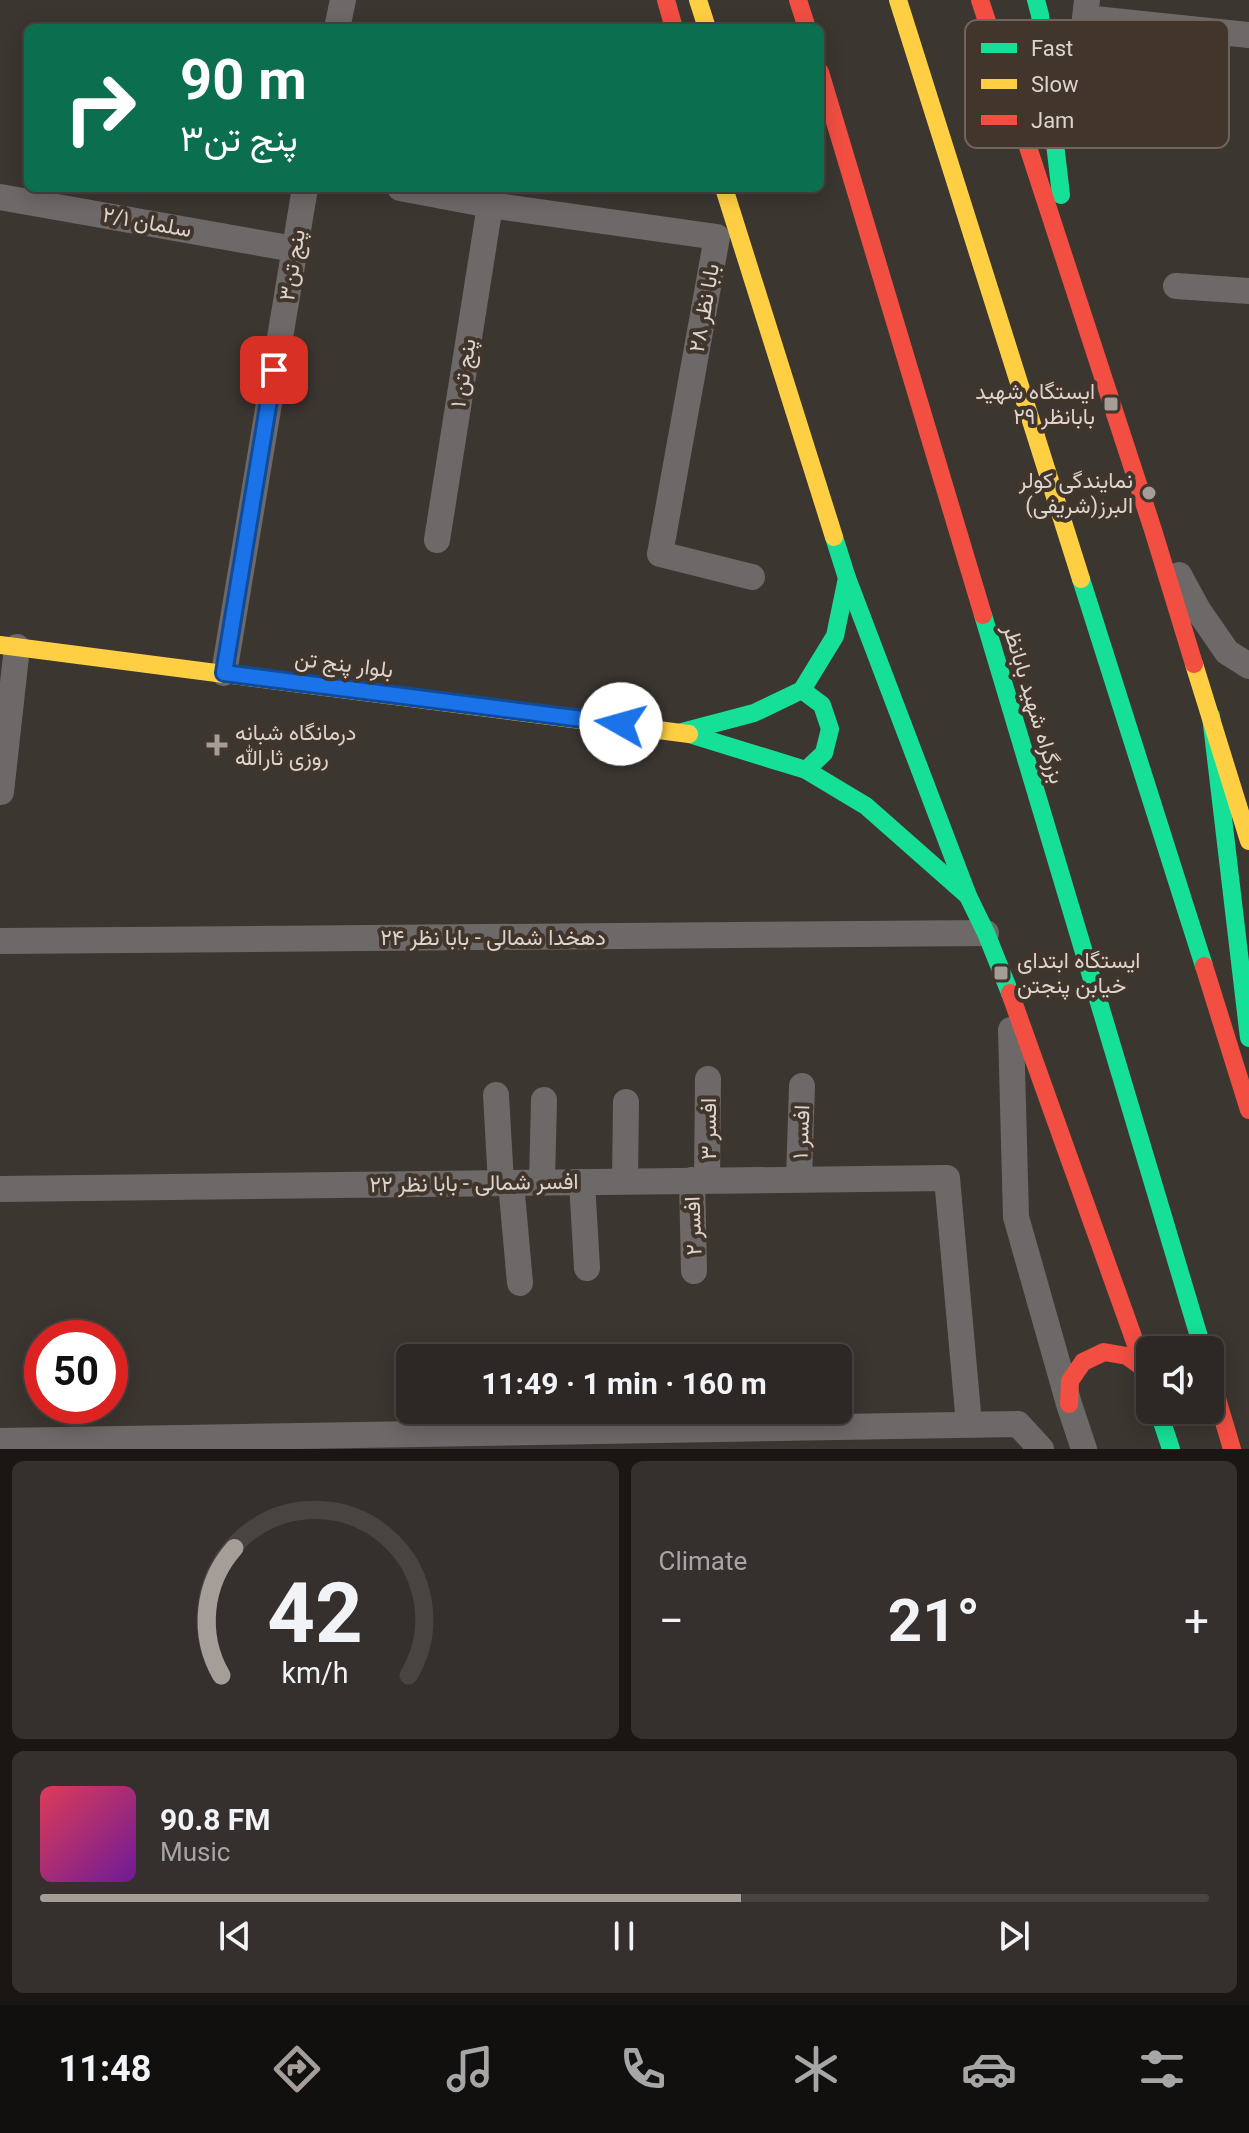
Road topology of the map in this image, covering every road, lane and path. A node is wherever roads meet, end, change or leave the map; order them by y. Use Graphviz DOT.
graph roads {
  1 [pos="343,0"];
  2 [pos="666,0"];
  3 [pos="698,0"];
  4 [pos="798,0"];
  5 [pos="898,0"];
  6 [pos="980,0"];
  7 [pos="1036,0"];
  8 [pos="1086,9"];
  9 [pos="987,20"];
  10 [pos="1041,20"];
  11 [pos="1155,20"];
  12 [pos="338,24"];
  13 [pos="673,24"];
  14 [pos="706,24"];
  15 [pos="806,24"];
  16 [pos="1229,32"];
  17 [pos="1249,35"];
  18 [pos="824,85"];
  19 [pos="1029,148"];
  20 [pos="1056,148"];
  21 [pos="304,192"];
  22 [pos="421,192"];
  23 [pos="725,192"];
  24 [pos="0,197"];
  25 [pos="748,203"];
  26 [pos="490,205"];
  27 [pos="294,249"];
  28 [pos="1071,277"];
  29 [pos="1176,286"];
  30 [pos="756,291"];
  31 [pos="1249,291"];
  32 [pos="1153,530"];
  33 [pos="437,540"];
  34 [pos="752,577"];
  35 [pos="847,578"];
  36 [pos="8,646"];
  37 [pos="1249,666"];
  38 [pos="224,673"];
  39 [pos="802,690"];
  40 [pos="1211,716"];
  41 [pos="682,732"];
  42 [pos="806,770"];
  43 [pos="1,792"];
  44 [pos="1249,841"];
  45 [pos="968,896"];
  46 [pos="986,933"];
  47 [pos="0,941"];
  48 [pos="1010,993"];
  49 [pos="1249,1038"];
  50 [pos="708,1079"];
  51 [pos="802,1086"];
  52 [pos="496,1095"];
  53 [pos="544,1100"];
  54 [pos="626,1102"];
  55 [pos="1249,1110"];
  56 [pos="799,1179"];
  57 [pos="699,1180"];
  58 [pos="625,1181"];
  59 [pos="542,1182"];
  60 [pos="582,1182"];
  61 [pos="506,1183"];
  62 [pos="0,1189"];
  63 [pos="587,1268"];
  64 [pos="694,1271"];
  65 [pos="520,1283"];
  66 [pos="1199,1336"];
  67 [pos="1136,1344"];
  68 [pos="1136,1365"];
  69 [pos="1069,1404"];
  70 [pos="1224,1422"];
  71 [pos="969,1424"];
  72 [pos="1163,1424"];
  73 [pos="0,1441"];
  74 [pos="1041,1449"];
  75 [pos="1084,1449"];
  76 [pos="1171,1449"];
  77 [pos="1232,1449"];
  1 -- 12 [label="street"];
  2 -- 13 [label="main road"];
  3 -- 14 [label="main road"];
  4 -- 15 [label="main road"];
  5 -- 55 [label="main road"];
  6 -- 9 [label="main road"];
  7 -- 10 [label="main road"];
  8 -- 11 [label="street"];
  16 -- 17 [label="street"];
  18 -- 66 [label="main road, بزرگراه شهید بابانظر"];
  19 -- 28 [label="main road"];
  20 -- 28 [label="main road"];
  21 -- 27 [label="street, پنج تن۳"];
  22 -- 26 [label="street, بابا نظر ۲۸"];
  23 -- 30 [label="main road"];
  24 -- 27 [label="street, سلمان ۲/۱"];
  25 -- 30 [label="main road"];
  26 -- 33 [label="street, پنج تن ۱"];
  26 -- 34 [label="street, بابا نظر ۲۸"];
  27 -- 38 [label="street, پنج تن۳"];
  28 -- 32 [label="main road"];
  29 -- 31 [label="street"];
  30 -- 35 [label="main road"];
  32 -- 37 [label="street"];
  32 -- 40 [label="main road"];
  35 -- 39 [label="main road"];
  35 -- 45 [label="main road"];
  36 -- 38 [label="main road, بلوار پنج تن"];
  36 -- 43 [label="street"];
  38 -- 41 [label="main road, بلوار پنج تن"];
  39 -- 41 [label="main road"];
  39 -- 42 [label="main road"];
  40 -- 44 [label="main road"];
  40 -- 49 [label="main road"];
  41 -- 42 [label="main road"];
  42 -- 45 [label="main road"];
  45 -- 46 [label="main road"];
  46 -- 47 [label="street, دهخدا شمالی - بابا نظر ۲۴"];
  46 -- 48 [label="main road"];
  48 -- 67 [label="main road"];
  48 -- 69 [label="street"];
  50 -- 57 [label="street, افسر ۳"];
  51 -- 56 [label="street, افسر ۱"];
  52 -- 61 [label="street"];
  53 -- 59 [label="street"];
  54 -- 58 [label="street"];
  56 -- 57 [label="street, افسر شمالی - بابا نظر ۲۲"];
  56 -- 71 [label="street, افسر شمالی - بابا نظر ۲۲"];
  57 -- 58 [label="street, افسر شمالی - بابا نظر ۲۲"];
  57 -- 64 [label="street, افسر ۲"];
  58 -- 60 [label="street, افسر شمالی - بابا نظر ۲۲"];
  59 -- 60 [label="street, افسر شمالی - بابا نظر ۲۲"];
  59 -- 61 [label="street, افسر شمالی - بابا نظر ۲۲"];
  60 -- 63 [label="street"];
  61 -- 62 [label="street, افسر شمالی - بابا نظر ۲۲"];
  61 -- 65 [label="street"];
  68 -- 69 [label="main road"];
  69 -- 75 [label="street"];
  70 -- 77 [label="main road"];
  71 -- 73 [label="street"];
  71 -- 74 [label="street"];
  72 -- 76 [label="main road"];
}
